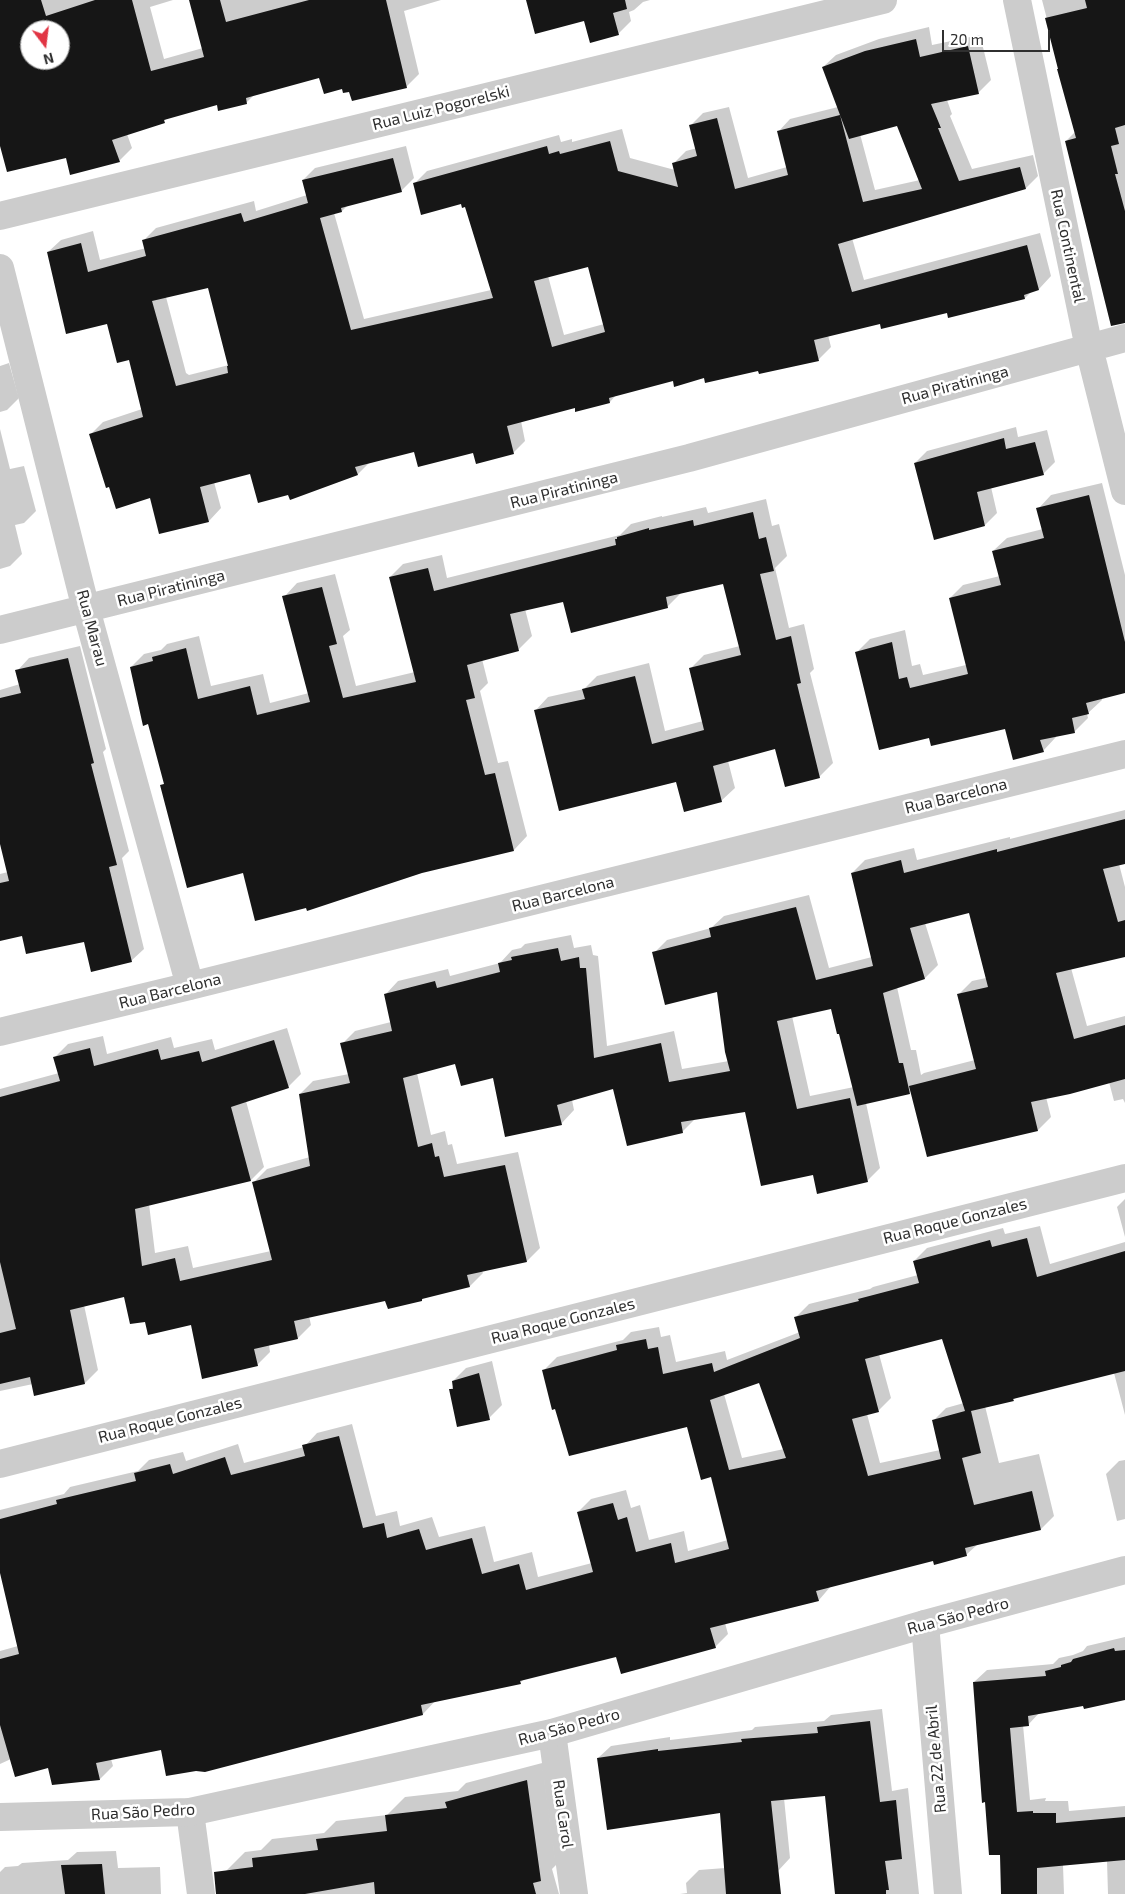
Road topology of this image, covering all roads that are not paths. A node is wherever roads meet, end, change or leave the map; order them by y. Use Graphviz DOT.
graph roads {
  1 [pos="883,0"];
  2 [pos="1017,0"];
  3 [pos="0,216"];
  4 [pos="0,268"];
  5 [pos="1125,338"];
  6 [pos="1089,348"];
  7 [pos="1125,491"];
  8 [pos="86,609"];
  9 [pos="0,630"];
  10 [pos="1125,754"];
  11 [pos="190,986"];
  12 [pos="0,1032"];
  13 [pos="1125,1178"];
  14 [pos="0,1464"];
  15 [pos="1125,1570"];
  16 [pos="925,1624"];
  17 [pos="552,1733"];
  18 [pos="190,1812"];
  19 [pos="0,1817"];
  20 [pos="201,1894"];
  21 [pos="574,1894"];
  22 [pos="948,1894"];
  1 -- 3 [label="street, Rua Luiz Pogorelski"];
  2 -- 6 [label="street, Rua Continental"];
  4 -- 8 [label="street, Rua Marau"];
  5 -- 6 [label="street, Rua Piratininga"];
  6 -- 7 [label="street, Rua Continental"];
  6 -- 8 [label="street, Rua Piratininga"];
  8 -- 9 [label="street, Rua Piratininga"];
  8 -- 11 [label="street, Rua Marau"];
  10 -- 11 [label="street, Rua Barcelona"];
  11 -- 12 [label="street, Rua Barcelona"];
  13 -- 14 [label="street, Rua Roque Gonzales"];
  15 -- 16 [label="street, Rua São Pedro"];
  16 -- 17 [label="street, Rua São Pedro"];
  16 -- 22 [label="street, Rua 22 de Abril"];
  17 -- 18 [label="street, Rua São Pedro"];
  17 -- 21 [label="street, Rua Carol"];
  18 -- 19 [label="street, Rua São Pedro"];
  18 -- 20 [label="street"];
}
